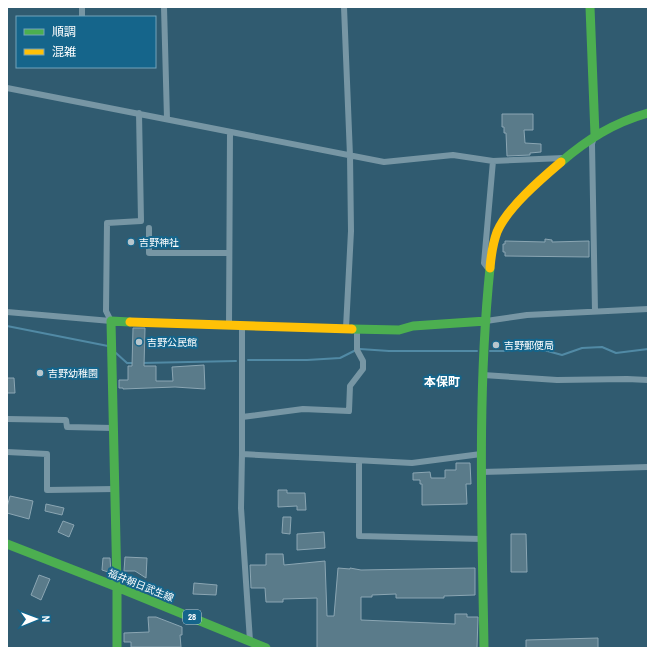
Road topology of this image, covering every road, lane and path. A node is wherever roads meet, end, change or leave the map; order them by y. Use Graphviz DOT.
graph roads {
  1 [pos="164,7"];
  2 [pos="344,7"];
  3 [pos="590,7"];
  4 [pos="7,88"];
  5 [pos="139,113"];
  6 [pos="648,113"];
  7 [pos="167,119"];
  8 [pos="230,132"];
  9 [pos="595,135"];
  10 [pos="350,156"];
  11 [pos="564,158"];
  12 [pos="493,161"];
  13 [pos="149,228"];
  14 [pos="229,253"];
  15 [pos="490,272"];
  16 [pos="648,309"];
  17 [pos="595,311"];
  18 [pos="7,312"];
  19 [pos="111,321"];
  20 [pos="486,321"];
  21 [pos="242,325"];
  22 [pos="229,326"];
  23 [pos="346,328"];
  24 [pos="357,328"];
  25 [pos="483,375"];
  26 [pos="648,380"];
  27 [pos="242,417"];
  28 [pos="7,419"];
  29 [pos="113,428"];
  30 [pos="7,452"];
  31 [pos="242,454"];
  32 [pos="481,454"];
  33 [pos="359,461"];
  34 [pos="648,467"];
  35 [pos="482,472"];
  36 [pos="115,489"];
  37 [pos="482,539"];
  38 [pos="7,544"];
  39 [pos="117,587"];
  40 [pos="250,641"];
  41 [pos="117,648"];
  42 [pos="266,648"];
  43 [pos="484,648"];
  1 -- 7 [label="street"];
  2 -- 10 [label="street"];
  3 -- 9 [label="street"];
  4 -- 5 [label="street"];
  5 -- 7 [label="street"];
  5 -- 19 [label="street"];
  6 -- 9 [label="street"];
  7 -- 8 [label="street"];
  8 -- 10 [label="street"];
  8 -- 14 [label="street"];
  9 -- 11 [label="street"];
  9 -- 17 [label="street"];
  10 -- 12 [label="street"];
  10 -- 23 [label="street"];
  11 -- 12 [label="street"];
  11 -- 15 [label="street"];
  12 -- 15 [label="street"];
  13 -- 14 [label="street"];
  14 -- 22 [label="street"];
  15 -- 20 [label="street"];
  16 -- 17 [label="street"];
  17 -- 20 [label="street"];
  18 -- 19 [label="street"];
  19 -- 22 [label="street"];
  19 -- 29 [label="street"];
  20 -- 24 [label="street"];
  20 -- 25 [label="street"];
  21 -- 22 [label="street"];
  21 -- 23 [label="street"];
  21 -- 27 [label="street"];
  23 -- 24 [label="street"];
  24 -- 27 [label="street"];
  25 -- 26 [label="street"];
  25 -- 32 [label="street"];
  27 -- 31 [label="street"];
  28 -- 29 [label="street"];
  29 -- 36 [label="street"];
  30 -- 36 [label="street"];
  31 -- 33 [label="street"];
  31 -- 40 [label="street"];
  32 -- 33 [label="street"];
  32 -- 35 [label="street"];
  33 -- 37 [label="street"];
  34 -- 35 [label="street"];
  35 -- 37 [label="street"];
  36 -- 39 [label="street"];
  37 -- 43 [label="street"];
  38 -- 39 [label="street, 福井朝日武生線 / 28"];
  39 -- 40 [label="street, 福井朝日武生線 / 28"];
  39 -- 41 [label="street"];
  40 -- 42 [label="street, 福井朝日武生線 / 28"];
}
